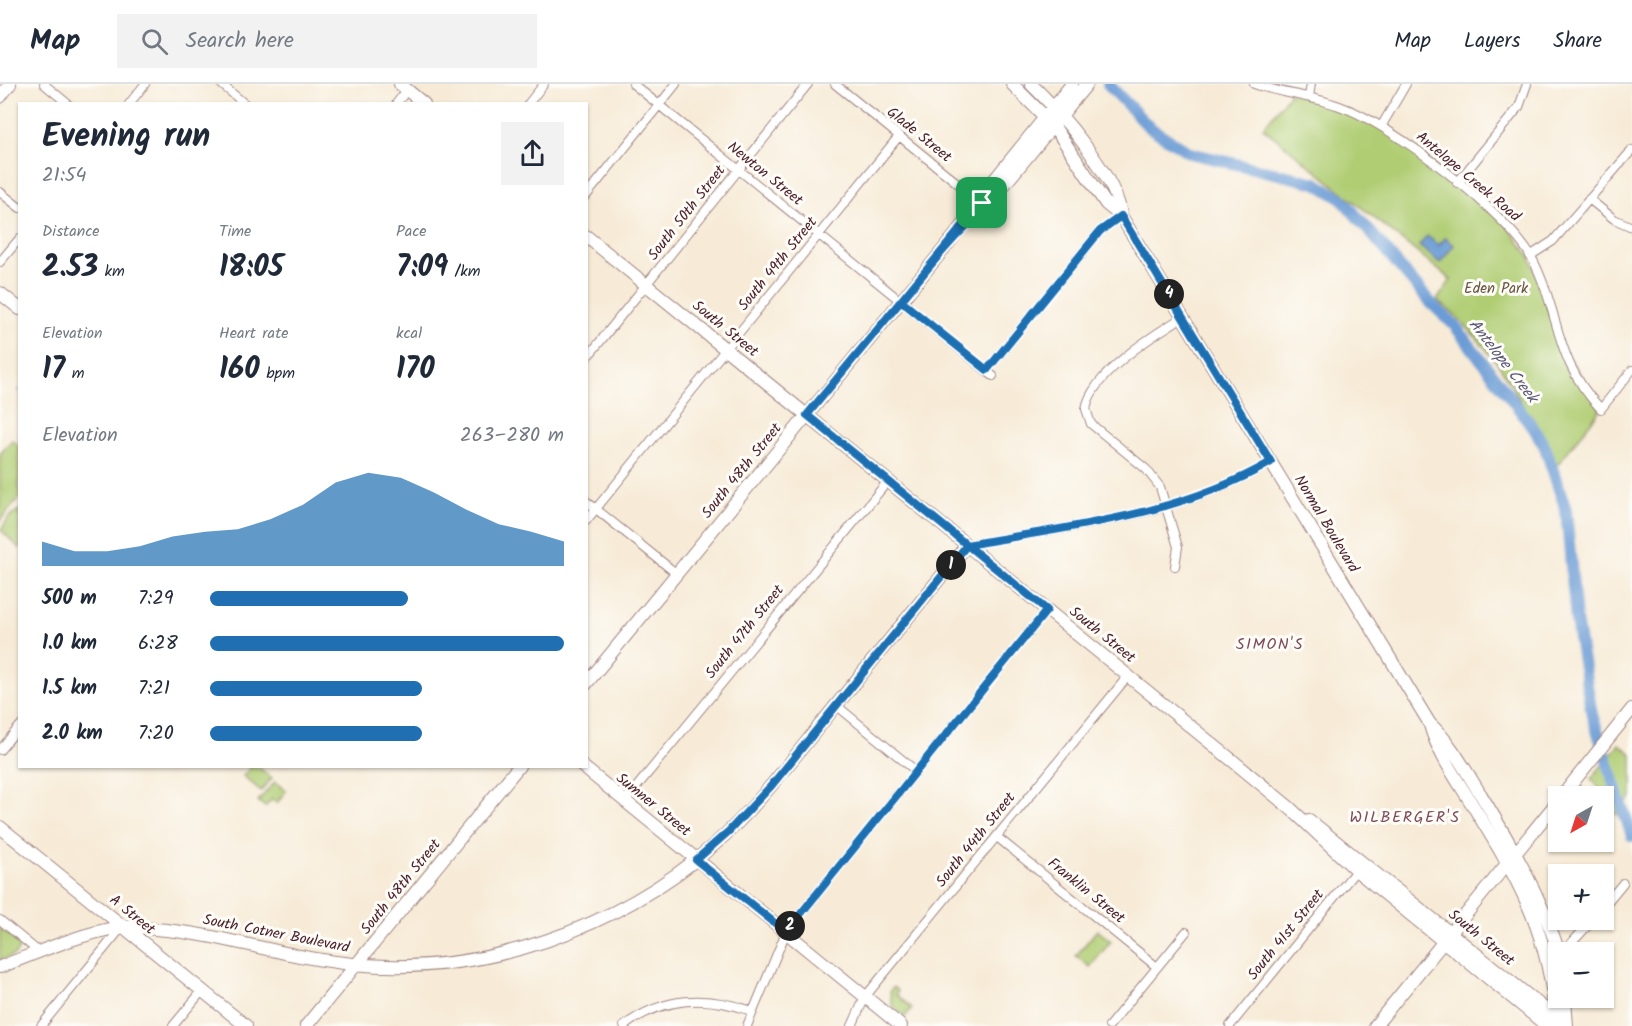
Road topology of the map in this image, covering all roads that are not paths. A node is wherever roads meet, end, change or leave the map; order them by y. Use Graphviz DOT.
graph roads {
  1 [pos="10,84"];
  2 [pos="44,84"];
  3 [pos="145,84"];
  4 [pos="221,84"];
  5 [pos="544,84"];
  6 [pos="633,84"];
  7 [pos="676,84"];
  8 [pos="808,84"];
  9 [pos="835,84"];
  10 [pos="1012,84"];
  11 [pos="1030,84"];
  12 [pos="1072,84"];
  13 [pos="1087,84"];
  14 [pos="1254,84"];
  15 [pos="1311,84"];
  16 [pos="1406,84"];
  17 [pos="1527,84"];
  18 [pos="404,87"];
  19 [pos="0,97"];
  20 [pos="1309,97"];
  21 [pos="66,102"];
  22 [pos="131,102"];
  23 [pos="243,102"];
  24 [pos="397,102"];
  25 [pos="422,102"];
  26 [pos="530,102"];
  27 [pos="659,105"];
  28 [pos="1053,116"];
  29 [pos="1382,125"];
  30 [pos="899,136"];
  31 [pos="1632,150"];
  32 [pos="738,170"];
  33 [pos="1457,183"];
  34 [pos="0,192"];
  35 [pos="588,194"];
  36 [pos="1589,199"];
  37 [pos="982,203"];
  38 [pos="18,206"];
  39 [pos="1121,216"];
  40 [pos="1632,227"];
  41 [pos="818,235"];
  42 [pos="588,238"];
  43 [pos="18,240"];
  44 [pos="1530,256"];
  45 [pos="0,262"];
  46 [pos="647,285"];
  47 [pos="0,293"];
  48 [pos="901,301"];
  49 [pos="18,307"];
  50 [pos="1183,317"];
  51 [pos="727,350"];
  52 [pos="588,357"];
  53 [pos="1632,370"];
  54 [pos="807,415"];
  55 [pos="1271,462"];
  56 [pos="888,481"];
  57 [pos="588,503"];
  58 [pos="1167,507"];
  59 [pos="596,509"];
  60 [pos="588,519"];
  61 [pos="967,545"];
  62 [pos="1175,566"];
  63 [pos="677,574"];
  64 [pos="1047,610"];
  65 [pos="1128,676"];
  66 [pos="588,682"];
  67 [pos="836,705"];
  68 [pos="1632,709"];
  69 [pos="18,728"];
  70 [pos="0,750"];
  71 [pos="517,768"];
  72 [pos="584,768"];
  73 [pos="916,771"];
  74 [pos="1570,786"];
  75 [pos="625,801"];
  76 [pos="1548,813"];
  77 [pos="0,826"];
  78 [pos="997,837"];
  79 [pos="1512,858"];
  80 [pos="696,860"];
  81 [pos="1360,866"];
  82 [pos="1623,883"];
  83 [pos="1614,894"];
  84 [pos="0,920"];
  85 [pos="123,927"];
  86 [pos="1583,930"];
  87 [pos="786,932"];
  88 [pos="1185,932"];
  89 [pos="1447,937"];
  90 [pos="1557,942"];
  91 [pos="1571,942"];
  92 [pos="39,952"];
  93 [pos="356,965"];
  94 [pos="0,967"];
  95 [pos="1157,967"];
  96 [pos="202,991"];
  97 [pos="866,997"];
  98 [pos="1566,1008"];
  99 [pos="752,1011"];
  100 [pos="1553,1023"];
  101 [pos="41,1026"];
  102 [pos="173,1026"];
  103 [pos="246,1026"];
  104 [pos="306,1026"];
  105 [pos="624,1026"];
  106 [pos="747,1026"];
  107 [pos="852,1026"];
  108 [pos="901,1026"];
  109 [pos="1109,1026"];
  110 [pos="1230,1026"];
  111 [pos="1375,1026"];
  112 [pos="1567,1026"];
  1 -- 19 [label="main road"];
  2 -- 21 [label="street"];
  3 -- 22 [label="street"];
  4 -- 23 [label="street"];
  5 -- 26 [label="street"];
  6 -- 27 [label="street, Newton Street"];
  7 -- 27 [label="street"];
  8 -- 32 [label="street, South 50th Street"];
  9 -- 30 [label="street, Glade Street"];
  10 -- 28 [label="main road, Normal Boulevard"];
  11 -- 28 [label="main road, Normal Boulevard"];
  12 -- 28 [label="main road, South 48th Street"];
  13 -- 28 [label="main road, South 48th Street"];
  14 -- 20 [label="street, Antelope Creek Road"];
  15 -- 20 [label="street"];
  16 -- 29 [label="street"];
  17 -- 33 [label="street"];
  18 -- 24 [label="street"];
  18 -- 25 [label="main road"];
  20 -- 29 [label="street, Antelope Creek Road"];
  27 -- 32 [label="street, Newton Street"];
  27 -- 35 [label="street"];
  28 -- 37 [label="main road, South 48th Street"];
  28 -- 39 [label="main road, Normal Boulevard"];
  29 -- 33 [label="street, Antelope Creek Road"];
  30 -- 37 [label="street, Glade Street"];
  30 -- 41 [label="street, South 49th Street"];
  31 -- 36 [label="street"];
  32 -- 41 [label="street, Newton Street"];
  32 -- 46 [label="street, South 50th Street"];
  33 -- 44 [label="street, Antelope Creek Road"];
  34 -- 38 [label="street"];
  36 -- 40 [label="street"];
  36 -- 44 [label="street"];
  37 -- 48 [label="main road, South 48th Street"];
  39 -- 48 [label="street, Newton Street"];
  39 -- 50 [label="main road, Normal Boulevard"];
  41 -- 48 [label="street, Newton Street"];
  41 -- 51 [label="street, South 49th Street"];
  42 -- 46 [label="main road, South Street"];
  43 -- 45 [label="street"];
  44 -- 53 [label="street, Antelope Creek Road"];
  46 -- 51 [label="main road, South Street"];
  46 -- 52 [label="street, South 50th Street"];
  47 -- 49 [label="main road"];
  48 -- 54 [label="main road, South 48th Street"];
  50 -- 55 [label="main road, Normal Boulevard"];
  50 -- 58 [label="street"];
  51 -- 54 [label="main road, South Street"];
  51 -- 59 [label="street, South 49th Street"];
  54 -- 56 [label="main road, South Street"];
  54 -- 63 [label="main road, South 48th Street"];
  55 -- 58 [label="street"];
  55 -- 79 [label="main road, Normal Boulevard"];
  56 -- 61 [label="main road, South Street"];
  56 -- 75 [label="street, South 47th Street"];
  57 -- 59 [label="street"];
  58 -- 61 [label="street"];
  58 -- 62 [label="street"];
  59 -- 60 [label="street, South 49th Street"];
  59 -- 63 [label="street"];
  61 -- 64 [label="main road, South Street"];
  61 -- 67 [label="main road, South Cotner Boulevard"];
  63 -- 66 [label="main road, South 48th Street"];
  64 -- 65 [label="main road, South Street"];
  64 -- 73 [label="street"];
  65 -- 78 [label="street, South 44th Street"];
  65 -- 81 [label="main road, South Street"];
  67 -- 73 [label="street"];
  67 -- 80 [label="main road, South Cotner Boulevard"];
  68 -- 74 [label="main road"];
  69 -- 70 [label="street"];
  71 -- 93 [label="main road, South 48th Street"];
  72 -- 75 [label="main road, Sumner Street"];
  73 -- 87 [label="street"];
  75 -- 80 [label="main road, Sumner Street"];
  76 -- 79 [label="main road"];
  77 -- 85 [label="main road, A Street"];
  78 -- 95 [label="street, Franklin Street"];
  78 -- 97 [label="street, South 44th Street"];
  79 -- 89 [label="main road"];
  79 -- 90 [label="main road, Normal Boulevard"];
  79 -- 100 [label="main road, Normal Boulevard"];
  80 -- 87 [label="main road, Sumner Street"];
  80 -- 93 [label="main road, South Cotner Boulevard"];
  81 -- 89 [label="main road, South Street"];
  81 -- 110 [label="street, South 41st Street"];
  82 -- 83 [label="street"];
  84 -- 92 [label="street"];
  85 -- 92 [label="main road, South Cotner Boulevard"];
  85 -- 93 [label="main road, South Cotner Boulevard"];
  85 -- 96 [label="main road, A Street"];
  85 -- 101 [label="street"];
  86 -- 91 [label="street"];
  87 -- 97 [label="main road, Sumner Street"];
  87 -- 99 [label="street"];
  88 -- 95 [label="street"];
  89 -- 100 [label="main road, South Street"];
  89 -- 111 [label="main road"];
  92 -- 94 [label="main road, South Cotner Boulevard"];
  93 -- 104 [label="main road, South 48th Street"];
  95 -- 109 [label="street"];
  96 -- 102 [label="street"];
  96 -- 103 [label="main road, A Street"];
  97 -- 107 [label="street, South 44th Street"];
  97 -- 108 [label="main road, Sumner Street"];
  98 -- 112 [label="main road"];
  99 -- 105 [label="street"];
  99 -- 106 [label="street"];
  100 -- 112 [label="main road, South Street"];
}
